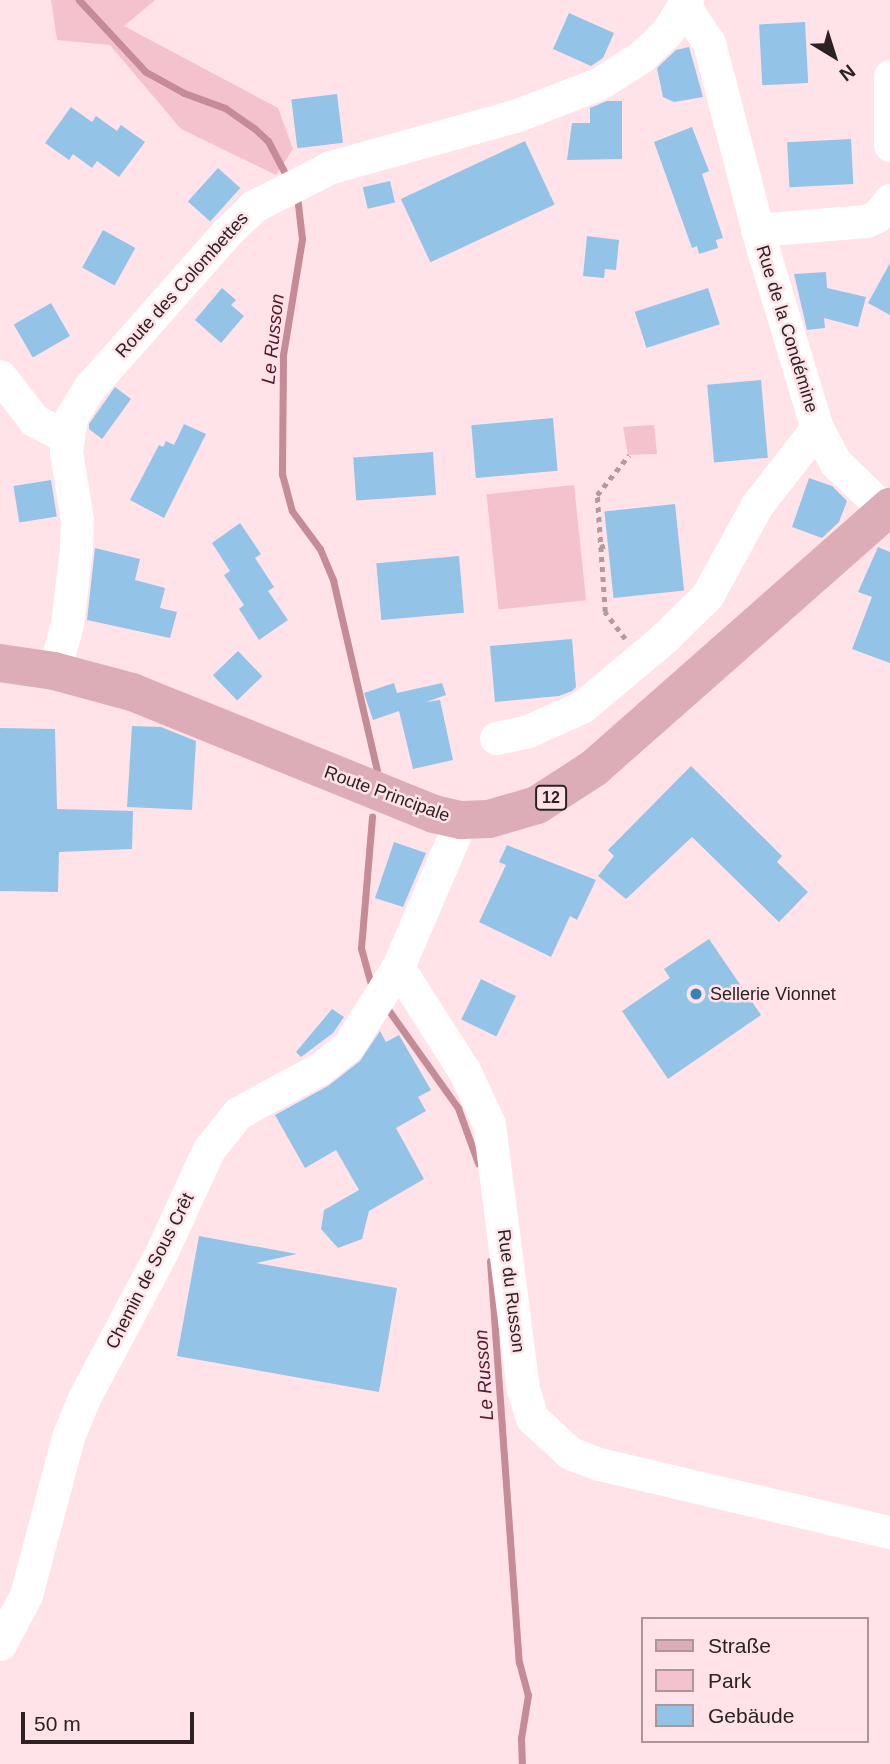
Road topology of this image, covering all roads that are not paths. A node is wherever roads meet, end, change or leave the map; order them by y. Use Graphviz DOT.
graph roads {
  1 [pos="686,4"];
  2 [pos="890,76"];
  3 [pos="890,145"];
  4 [pos="890,200"];
  5 [pos="757,230"];
  6 [pos="0,376"];
  7 [pos="817,428"];
  8 [pos="66,437"];
  9 [pos="889,511"];
  10 [pos="0,663"];
  11 [pos="54,671"];
  12 [pos="496,738"];
  13 [pos="461,820"];
  14 [pos="398,967"];
  15 [pos="890,1532"];
  16 [pos="0,1644"];
  1 -- 5 [label="street, Rue de la Condémine"];
  1 -- 8 [label="street, Route des Colombettes"];
  2 -- 3 [label="street"];
  4 -- 5 [label="street, Rue de la Condémine"];
  5 -- 7 [label="street, Rue de la Condémine"];
  6 -- 8 [label="street"];
  7 -- 9 [label="street, Rue de la Condémine"];
  7 -- 12 [label="street, Rue de la Condémine"];
  8 -- 11 [label="street, Route des Colombettes"];
  9 -- 13 [label="main road, Route Principale / 12"];
  10 -- 11 [label="main road, Route Principale / 12"];
  11 -- 13 [label="main road, Route Principale / 12"];
  13 -- 14 [label="street"];
  14 -- 15 [label="street, Rue du Russon"];
  14 -- 16 [label="street, Chemin de Sous Crêt"];
}
